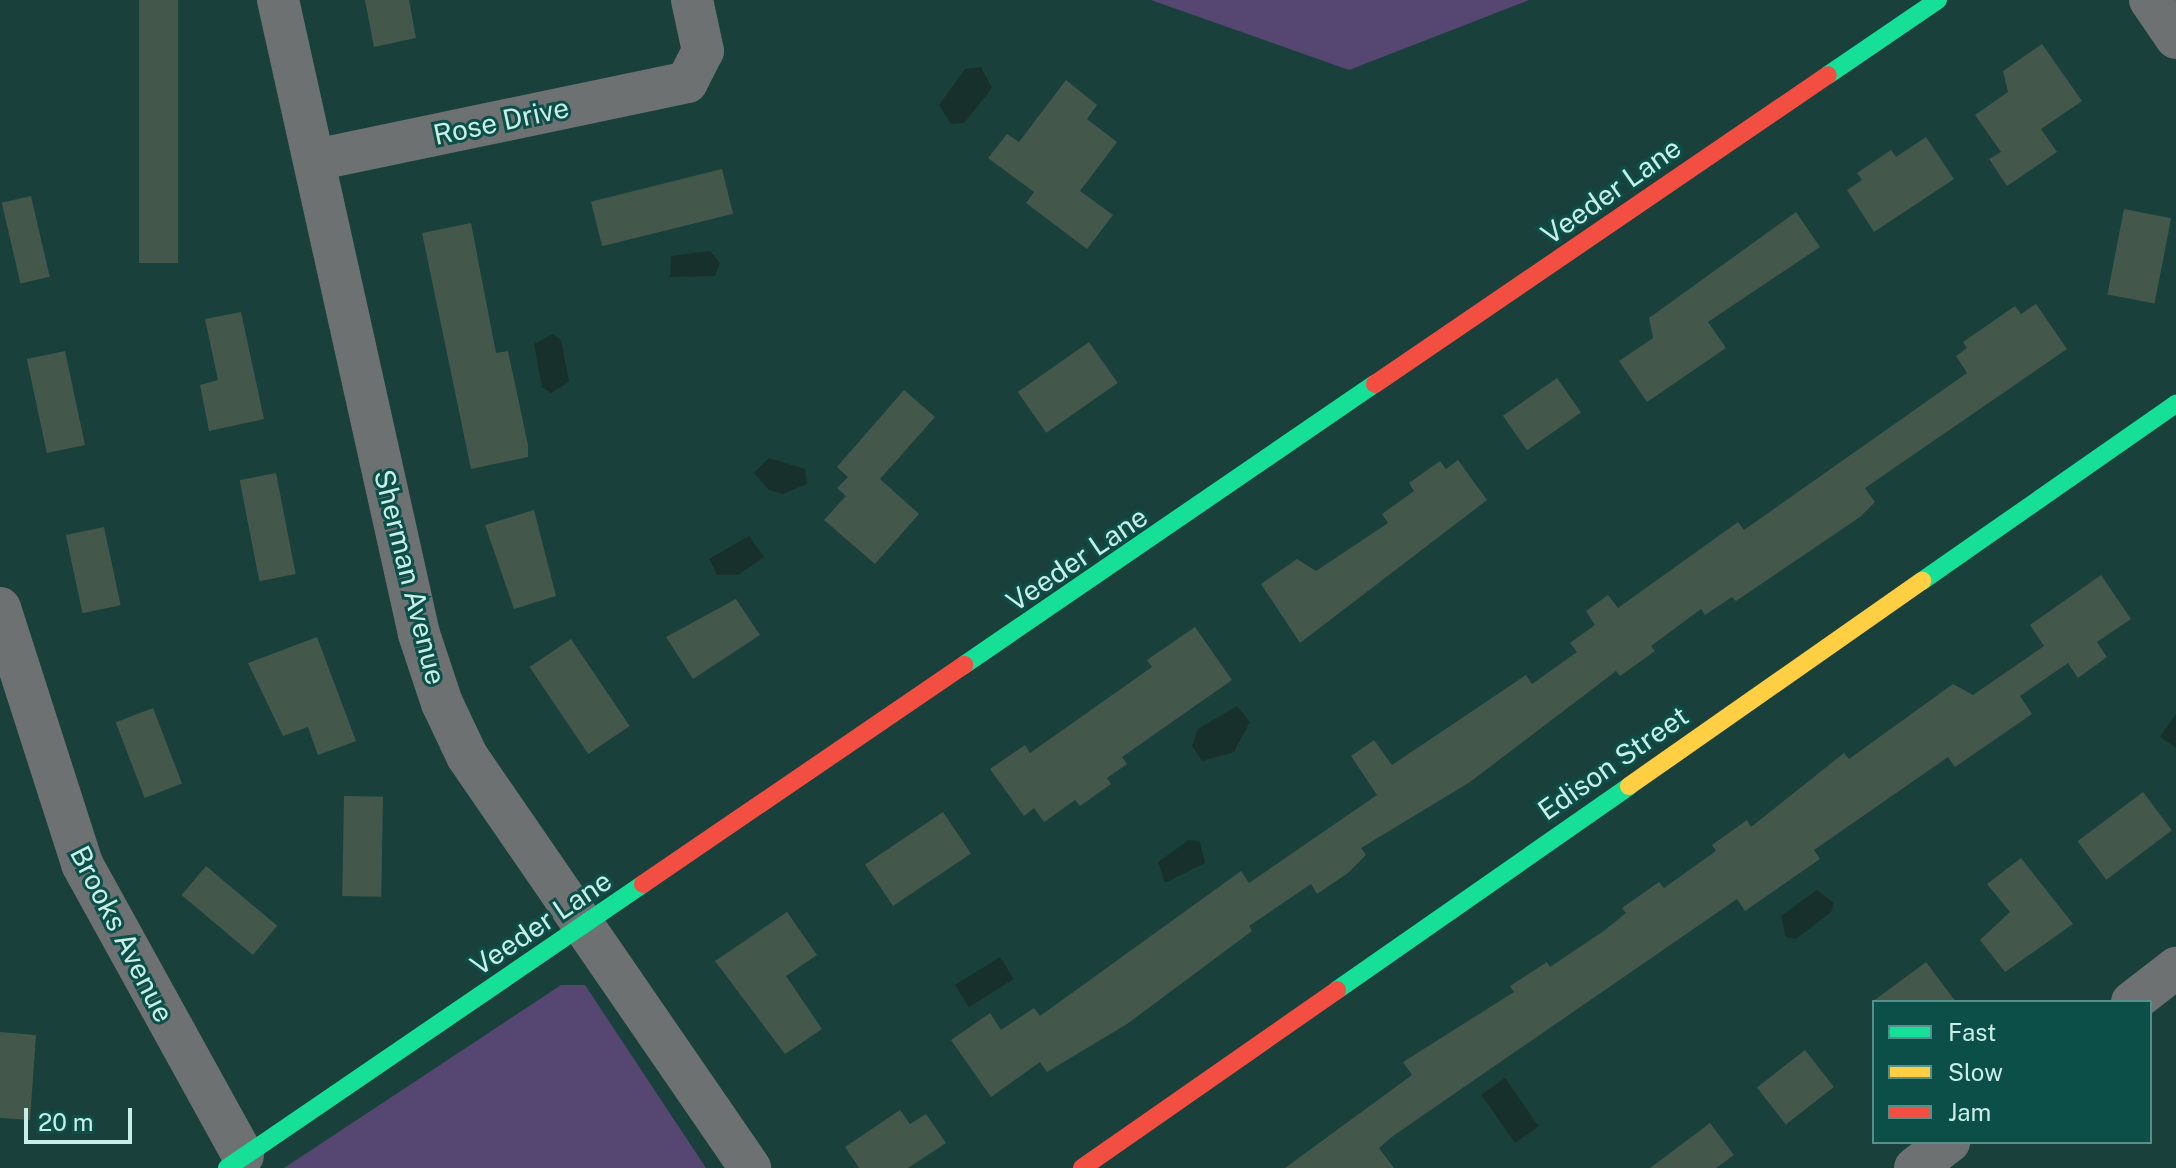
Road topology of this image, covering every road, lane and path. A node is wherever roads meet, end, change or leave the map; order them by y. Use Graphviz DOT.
graph roads {
  1 [pos="278,0"];
  2 [pos="692,0"];
  3 [pos="1938,0"];
  4 [pos="2150,0"];
  5 [pos="2176,38"];
  6 [pos="315,160"];
  7 [pos="2176,404"];
  8 [pos="0,608"];
  9 [pos="583,929"];
  10 [pos="2176,968"];
  11 [pos="2135,1000"];
  12 [pos="1946,1144"];
  13 [pos="230,1164"];
  14 [pos="750,1168"];
  15 [pos="1082,1168"];
  16 [pos="1915,1168"];
  1 -- 6 [label="street, Sherman Avenue"];
  2 -- 6 [label="street, Rose Drive"];
  3 -- 9 [label="street, Veeder Lane"];
  4 -- 5 [label="street"];
  6 -- 9 [label="street, Sherman Avenue"];
  7 -- 15 [label="street, Edison Street"];
  8 -- 13 [label="street, Brooks Avenue"];
  9 -- 13 [label="street, Veeder Lane"];
  9 -- 14 [label="street, Sherman Avenue"];
  10 -- 11 [label="street"];
  12 -- 16 [label="street"];
}
